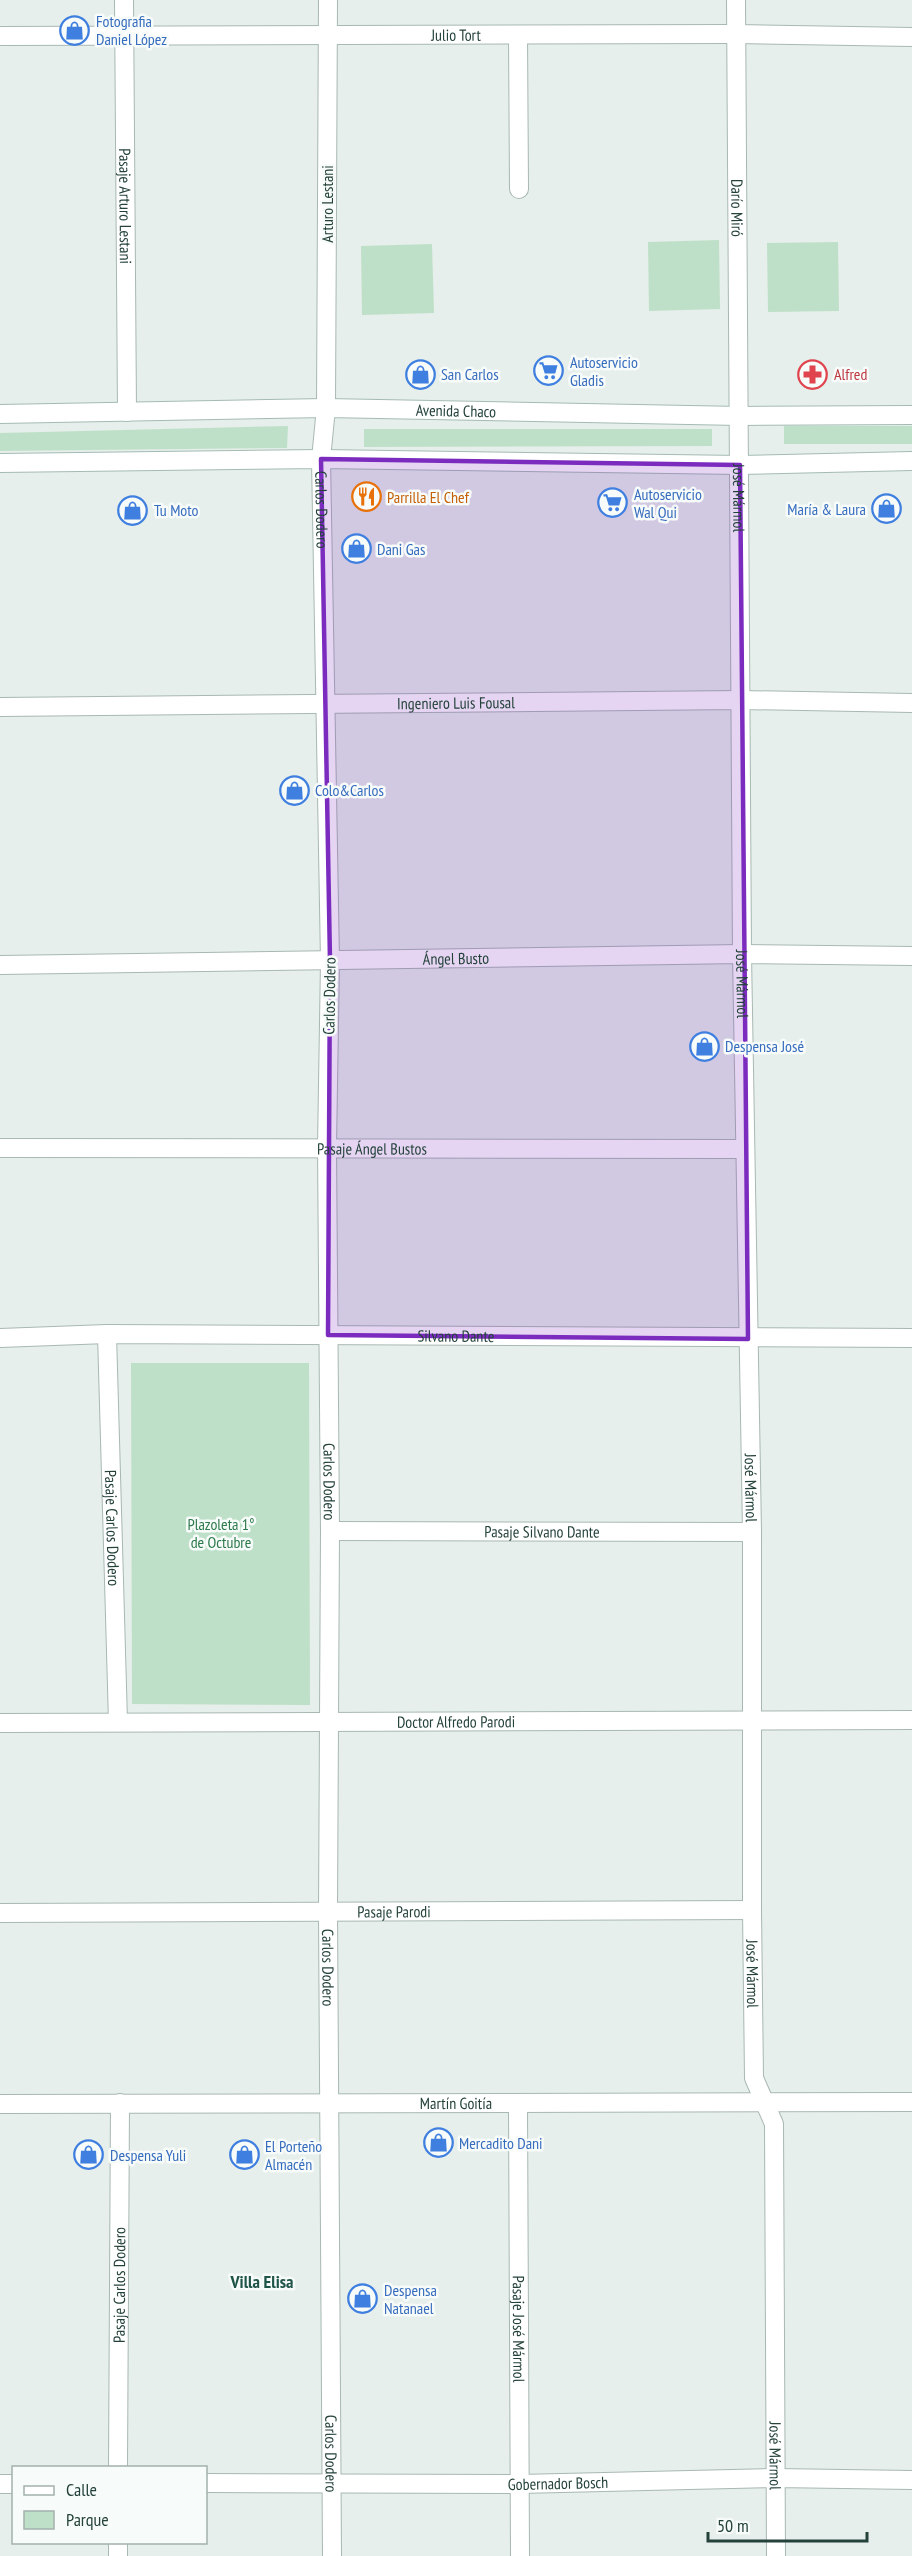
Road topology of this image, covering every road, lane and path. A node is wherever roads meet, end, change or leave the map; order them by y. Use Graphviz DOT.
graph roads {
  1 [pos="124,0"];
  2 [pos="328,0"];
  3 [pos="736,0"];
  4 [pos="736,34"];
  5 [pos="124,35"];
  6 [pos="328,35"];
  7 [pos="518,35"];
  8 [pos="0,36"];
  9 [pos="912,37"];
  10 [pos="519,189"];
  11 [pos="326,408"];
  12 [pos="127,412"];
  13 [pos="0,414"];
  14 [pos="912,415"];
  15 [pos="740,416"];
  16 [pos="321,459"];
  17 [pos="912,461"];
  18 [pos="0,463"];
  19 [pos="740,465"];
  20 [pos="741,700"];
  21 [pos="912,703"];
  22 [pos="324,705"];
  23 [pos="0,707"];
  24 [pos="742,954"];
  25 [pos="912,956"];
  26 [pos="330,961"];
  27 [pos="0,965"];
  28 [pos="327,1147"];
  29 [pos="0,1148"];
  30 [pos="744,1149"];
  31 [pos="107,1334"];
  32 [pos="328,1335"];
  33 [pos="0,1338"];
  34 [pos="912,1338"];
  35 [pos="748,1339"];
  36 [pos="330,1531"];
  37 [pos="752,1532"];
  38 [pos="753,1720"];
  39 [pos="912,1720"];
  40 [pos="118,1722"];
  41 [pos="0,1723"];
  42 [pos="330,1723"];
  43 [pos="752,1910"];
  44 [pos="328,1911"];
  45 [pos="0,1912"];
  46 [pos="912,2102"];
  47 [pos="120,2103"];
  48 [pos="329,2103"];
  49 [pos="518,2103"];
  50 [pos="765,2103"];
  51 [pos="0,2104"];
  52 [pos="118,2466"];
  53 [pos="776,2478"];
  54 [pos="912,2480"];
  55 [pos="331,2482"];
  56 [pos="207,2483"];
  57 [pos="519,2484"];
  58 [pos="332,2556"];
  59 [pos="520,2556"];
  60 [pos="776,2556"];
  1 -- 5 [label="street, Pasaje Arturo Lestani"];
  2 -- 6 [label="street, Arturo Lestani"];
  3 -- 4 [label="street, Darío Miró"];
  4 -- 7 [label="street, Julio Tort"];
  4 -- 9 [label="street, Julio Tort"];
  4 -- 15 [label="street, Darío Miró"];
  5 -- 6 [label="street, Julio Tort"];
  5 -- 8 [label="street, Julio Tort"];
  5 -- 12 [label="street, Pasaje Arturo Lestani"];
  6 -- 7 [label="street, Julio Tort"];
  6 -- 11 [label="street, Arturo Lestani"];
  7 -- 10 [label="street"];
  11 -- 12 [label="street, Avenida Chaco"];
  11 -- 15 [label="street, Avenida Chaco"];
  11 -- 16 [label="street, Carlos Dodero"];
  12 -- 13 [label="street, Avenida Chaco"];
  14 -- 15 [label="street, Avenida Chaco"];
  15 -- 19 [label="street, José Mármol"];
  16 -- 18 [label="street"];
  16 -- 19 [label="street"];
  16 -- 22 [label="street, Carlos Dodero"];
  17 -- 19 [label="street"];
  19 -- 20 [label="street, José Mármol"];
  20 -- 21 [label="street, Ingeniero Luis Fousal"];
  20 -- 22 [label="street, Ingeniero Luis Fousal"];
  20 -- 24 [label="street, José Mármol"];
  22 -- 23 [label="street, Ingeniero Luis Fousal"];
  22 -- 26 [label="street, Carlos Dodero"];
  24 -- 25 [label="street, Ángel Busto"];
  24 -- 26 [label="street, Ángel Busto"];
  24 -- 30 [label="street, José Mármol"];
  26 -- 27 [label="street, Ángel Busto"];
  26 -- 28 [label="street, Carlos Dodero"];
  28 -- 29 [label="street, Pasaje Ángel Bustos"];
  28 -- 30 [label="street, Pasaje Ángel Bustos"];
  28 -- 32 [label="street, Carlos Dodero"];
  30 -- 35 [label="street, José Mármol"];
  31 -- 32 [label="street, Silvano Dante"];
  31 -- 33 [label="street, Silvano Dante"];
  31 -- 40 [label="street, Pasaje Carlos Dodero"];
  32 -- 35 [label="street, Silvano Dante"];
  32 -- 36 [label="street, Carlos Dodero"];
  34 -- 35 [label="street, Silvano Dante"];
  35 -- 37 [label="street, José Mármol"];
  36 -- 37 [label="street, Pasaje Silvano Dante"];
  36 -- 42 [label="street, Carlos Dodero"];
  37 -- 38 [label="street, José Mármol"];
  38 -- 39 [label="street, Doctor Alfredo Parodi"];
  38 -- 42 [label="street, Doctor Alfredo Parodi"];
  38 -- 43 [label="street, José Mármol"];
  40 -- 41 [label="street, Doctor Alfredo Parodi"];
  40 -- 42 [label="street, Doctor Alfredo Parodi"];
  42 -- 44 [label="street, Carlos Dodero"];
  43 -- 44 [label="street, Pasaje Parodi"];
  43 -- 50 [label="street, José Mármol"];
  44 -- 45 [label="street, Pasaje Parodi"];
  44 -- 48 [label="street, Carlos Dodero"];
  46 -- 50 [label="street, Martín Goitía"];
  47 -- 48 [label="street, Martín Goitía"];
  47 -- 51 [label="street, Martín Goitía"];
  47 -- 52 [label="street, Pasaje Carlos Dodero"];
  48 -- 49 [label="street, Martín Goitía"];
  48 -- 55 [label="street, Carlos Dodero"];
  49 -- 50 [label="street, Martín Goitía"];
  49 -- 57 [label="street, Pasaje José Mármol"];
  50 -- 53 [label="street, José Mármol"];
  53 -- 54 [label="street, Gobernador Bosch"];
  53 -- 57 [label="street, Gobernador Bosch"];
  53 -- 60 [label="street, José Mármol"];
  55 -- 56 [label="street, Gobernador Bosch"];
  55 -- 57 [label="street, Gobernador Bosch"];
  55 -- 58 [label="street, Carlos Dodero"];
  57 -- 59 [label="street, Pasaje José Mármol"];
}
